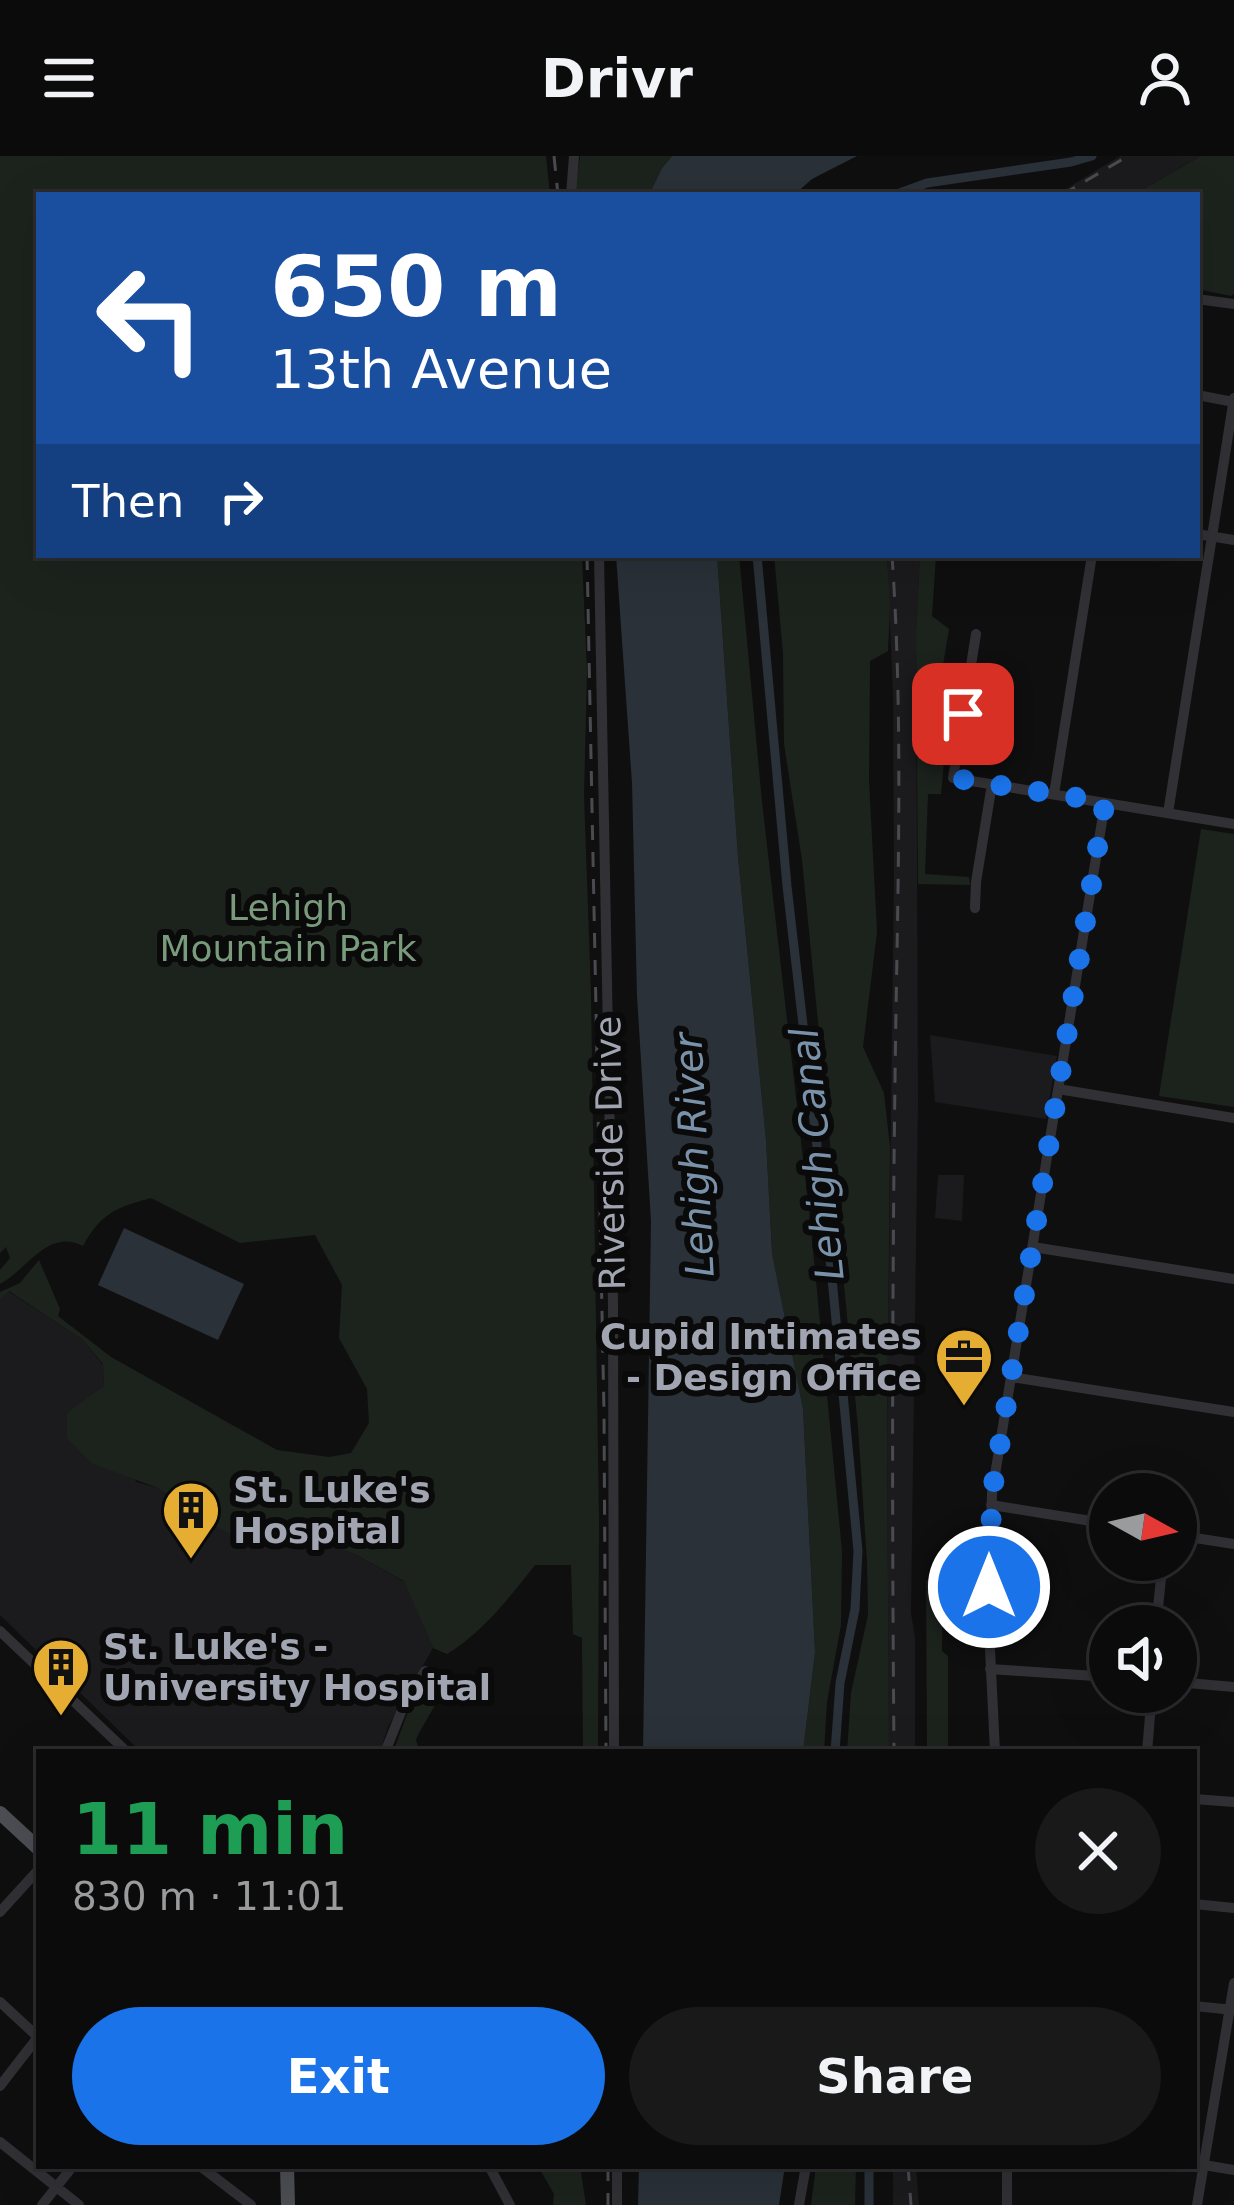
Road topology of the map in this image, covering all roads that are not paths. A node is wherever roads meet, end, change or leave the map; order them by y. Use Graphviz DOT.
graph roads {
  1 [pos="574,156"];
  2 [pos="571,192"];
  3 [pos="1200,299"];
  4 [pos="1234,304"];
  5 [pos="1200,395"];
  6 [pos="1234,401"];
  7 [pos="1200,534"];
  8 [pos="1212,536"];
  9 [pos="1234,540"];
  10 [pos="599,558"];
  11 [pos="1092,558"];
  12 [pos="976,634"];
  13 [pos="992,784"];
  14 [pos="1054,794"];
  15 [pos="1105,802"];
  16 [pos="1168,813"];
  17 [pos="1234,824"];
  18 [pos="975,908"];
  19 [pos="1058,1089"];
  20 [pos="1234,1118"];
  21 [pos="1033,1247"];
  22 [pos="1234,1279"];
  23 [pos="1011,1377"];
  24 [pos="1234,1412"];
  25 [pos="991,1505"];
  26 [pos="1089,1521"];
  27 [pos="1197,1538"];
  28 [pos="1234,1544"];
  29 [pos="0,1632"];
  30 [pos="990,1669"];
  31 [pos="425,1671"];
  32 [pos="1089,1676"];
  33 [pos="1197,1684"];
  34 [pos="1234,1687"];
  35 [pos="1150,1713"];
  36 [pos="125,1749"];
  37 [pos="386,1749"];
  38 [pos="614,1749"];
  39 [pos="995,1749"];
  40 [pos="1147,1749"];
  41 [pos="1197,1799"];
  42 [pos="1234,1802"];
  43 [pos="0,1813"];
  44 [pos="36,1846"];
  45 [pos="36,1872"];
  46 [pos="1197,1904"];
  47 [pos="1234,1908"];
  48 [pos="0,1912"];
  49 [pos="1234,1983"];
  50 [pos="0,2002"];
  51 [pos="1197,2006"];
  52 [pos="1232,2010"];
  53 [pos="36,2035"];
  54 [pos="36,2040"];
  55 [pos="0,2086"];
  56 [pos="1217,2089"];
  57 [pos="1234,2090"];
  58 [pos="0,2142"];
  59 [pos="1204,2165"];
  60 [pos="71,2169"];
  61 [pos="204,2169"];
  62 [pos="287,2169"];
  63 [pos="491,2169"];
  64 [pos="617,2169"];
  65 [pos="806,2169"];
  66 [pos="1007,2169"];
  67 [pos="1234,2170"];
  68 [pos="56,2187"];
  69 [pos="43,2205"];
  70 [pos="79,2205"];
  71 [pos="250,2205"];
  72 [pos="288,2205"];
  73 [pos="510,2205"];
  74 [pos="617,2205"];
  75 [pos="800,2205"];
  76 [pos="1007,2205"];
  77 [pos="1197,2205"];
  1 -- 2 [label="street"];
  3 -- 4 [label="street"];
  5 -- 6 [label="street"];
  6 -- 8 [label="street"];
  7 -- 8 [label="street"];
  8 -- 9 [label="street"];
  8 -- 16 [label="street"];
  10 -- 38 [label="street, Riverside Drive"];
  11 -- 14 [label="street"];
  12 -- 13 [label="street"];
  13 -- 14 [label="street"];
  13 -- 18 [label="street"];
  14 -- 15 [label="street"];
  15 -- 16 [label="street"];
  15 -- 19 [label="street"];
  16 -- 17 [label="street"];
  19 -- 20 [label="street"];
  19 -- 21 [label="street"];
  21 -- 22 [label="street"];
  21 -- 23 [label="street"];
  23 -- 24 [label="street"];
  23 -- 25 [label="street"];
  25 -- 26 [label="street"];
  25 -- 30 [label="street"];
  27 -- 28 [label="street"];
  29 -- 36 [label="street"];
  30 -- 32 [label="street"];
  30 -- 39 [label="street"];
  31 -- 37 [label="street"];
  33 -- 34 [label="street"];
  35 -- 40 [label="street"];
  41 -- 42 [label="street"];
  43 -- 44 [label="main road"];
  45 -- 48 [label="street"];
  46 -- 47 [label="street"];
  49 -- 52 [label="street"];
  50 -- 53 [label="street"];
  51 -- 52 [label="street"];
  52 -- 56 [label="street"];
  54 -- 55 [label="street"];
  56 -- 57 [label="street"];
  56 -- 59 [label="street"];
  58 -- 68 [label="street"];
  59 -- 67 [label="street"];
  59 -- 77 [label="street"];
  60 -- 68 [label="street"];
  61 -- 71 [label="street"];
  62 -- 72 [label="main road"];
  63 -- 73 [label="street"];
  64 -- 74 [label="street"];
  65 -- 75 [label="street"];
  66 -- 76 [label="street"];
  68 -- 69 [label="street"];
  68 -- 70 [label="street"];
}
